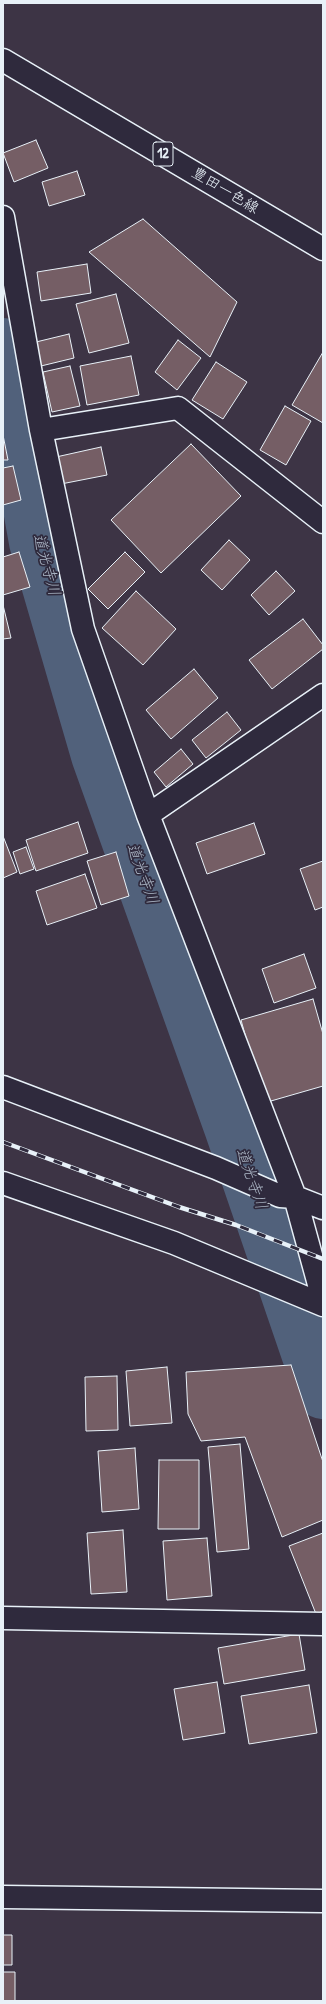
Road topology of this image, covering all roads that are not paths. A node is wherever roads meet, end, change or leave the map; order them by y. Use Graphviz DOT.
graph roads {
  1 [pos="3,60"];
  2 [pos="3,217"];
  3 [pos="323,249"];
  4 [pos="41,430"];
  5 [pos="323,522"];
  6 [pos="323,695"];
  7 [pos="148,815"];
  8 [pos="3,1087"];
  9 [pos="3,1183"];
  10 [pos="287,1196"];
  11 [pos="323,1208"];
  12 [pos="323,1303"];
  13 [pos="3,1618"];
  14 [pos="323,1624"];
  15 [pos="3,1897"];
  16 [pos="323,1901"];
  1 -- 3 [label="street, 豊田一色線 / 12"];
  2 -- 4 [label="street"];
  4 -- 5 [label="street"];
  4 -- 7 [label="street"];
  6 -- 7 [label="street"];
  7 -- 10 [label="street"];
  8 -- 10 [label="street"];
  9 -- 12 [label="street"];
  10 -- 11 [label="street"];
  10 -- 12 [label="street"];
  13 -- 14 [label="street"];
  15 -- 16 [label="street"];
}
